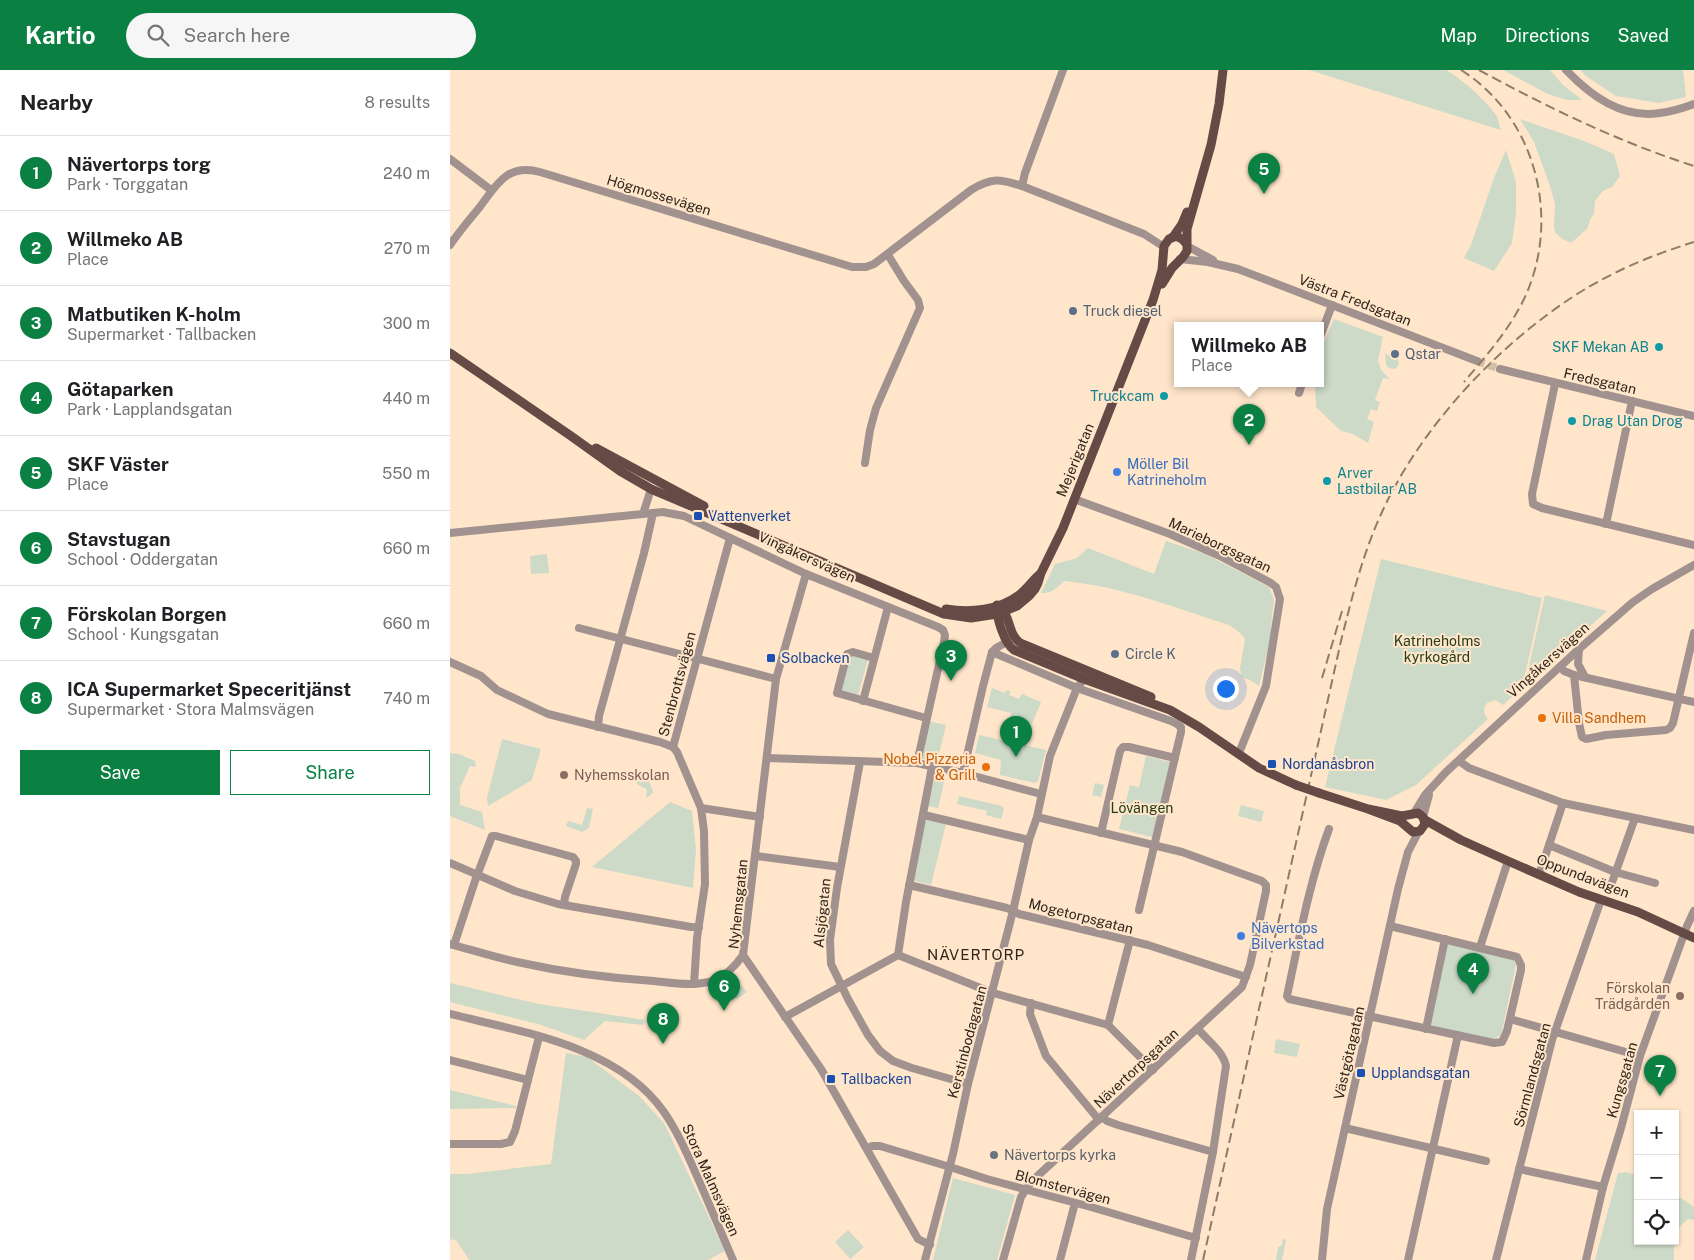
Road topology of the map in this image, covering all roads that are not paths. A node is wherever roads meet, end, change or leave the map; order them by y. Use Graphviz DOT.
graph roads {
  1 [pos="1063,70"];
  2 [pos="1223,70"];
  3 [pos="1566,70"];
  4 [pos="1694,104"];
  5 [pos="450,159"];
  6 [pos="1022,186"];
  7 [pos="492,190"];
  8 [pos="1196,194"];
  9 [pos="1144,234"];
  10 [pos="1171,238"];
  11 [pos="450,245"];
  12 [pos="1187,245"];
  13 [pos="1164,248"];
  14 [pos="888,255"];
  15 [pos="1180,259"];
  16 [pos="1223,265"];
  17 [pos="1154,300"];
  18 [pos="1332,305"];
  19 [pos="1324,326"];
  20 [pos="450,352"];
  21 [pos="1477,361"];
  22 [pos="1500,370"];
  23 [pos="1555,384"];
  24 [pos="1301,387"];
  25 [pos="1299,394"];
  26 [pos="1632,401"];
  27 [pos="1694,416"];
  28 [pos="865,464"];
  29 [pos="654,484"];
  30 [pos="1074,499"];
  31 [pos="653,513"];
  32 [pos="643,514"];
  33 [pos="1606,524"];
  34 [pos="450,533"];
  35 [pos="730,538"];
  36 [pos="1694,545"];
  37 [pos="1694,565"];
  38 [pos="806,574"];
  39 [pos="888,608"];
  40 [pos="1000,610"];
  41 [pos="579,628"];
  42 [pos="1694,633"];
  43 [pos="621,639"];
  44 [pos="1011,640"];
  45 [pos="1579,649"];
  46 [pos="992,652"];
  47 [pos="874,658"];
  48 [pos="697,659"];
  49 [pos="450,662"];
  50 [pos="1560,667"];
  51 [pos="1086,675"];
  52 [pos="1574,675"];
  53 [pos="1585,677"];
  54 [pos="776,679"];
  55 [pos="1077,688"];
  56 [pos="1679,699"];
  57 [pos="863,700"];
  58 [pos="1694,702"];
  59 [pos="926,718"];
  60 [pos="598,727"];
  61 [pos="673,747"];
  62 [pos="1238,753"];
  63 [pos="767,758"];
  64 [pos="1175,758"];
  65 [pos="1459,761"];
  66 [pos="860,762"];
  67 [pos="917,763"];
  68 [pos="932,767"];
  69 [pos="963,773"];
  70 [pos="1041,794"];
  71 [pos="1563,803"];
  72 [pos="701,808"];
  73 [pos="924,815"];
  74 [pos="760,817"];
  75 [pos="1036,818"];
  76 [pos="1635,818"];
  77 [pos="1416,823"];
  78 [pos="1329,829"];
  79 [pos="1694,830"];
  80 [pos="1102,833"];
  81 [pos="1029,840"];
  82 [pos="1549,845"];
  83 [pos="1155,846"];
  84 [pos="756,856"];
  85 [pos="1508,862"];
  86 [pos="450,863"];
  87 [pos="840,867"];
  88 [pos="1615,872"];
  89 [pos="478,875"];
  90 [pos="1540,875"];
  91 [pos="1655,883"];
  92 [pos="909,885"];
  93 [pos="1610,888"];
  94 [pos="1602,900"];
  95 [pos="564,905"];
  96 [pos="1138,910"];
  97 [pos="1013,911"];
  98 [pos="1694,911"];
  99 [pos="1390,926"];
  100 [pos="699,927"];
  101 [pos="1690,936"];
  102 [pos="1446,939"];
  103 [pos="1130,940"];
  104 [pos="452,945"];
  105 [pos="1480,947"];
  106 [pos="898,954"];
  107 [pos="744,955"];
  108 [pos="1246,977"];
  109 [pos="694,984"];
  110 [pos="841,986"];
  111 [pos="993,993"];
  112 [pos="1031,1003"];
  113 [pos="450,1014"];
  114 [pos="785,1017"];
  115 [pos="1370,1018"];
  116 [pos="1510,1019"];
  117 [pos="1108,1025"];
  118 [pos="1426,1028"];
  119 [pos="1198,1029"];
  120 [pos="1556,1032"];
  121 [pos="1458,1036"];
  122 [pos="539,1037"];
  123 [pos="1640,1056"];
  124 [pos="450,1060"];
  125 [pos="1153,1070"];
  126 [pos="528,1080"];
  127 [pos="968,1084"];
  128 [pos="1100,1118"];
  129 [pos="1345,1128"];
  130 [pos="450,1144"];
  131 [pos="867,1149"];
  132 [pos="1432,1149"];
  133 [pos="1213,1152"];
  134 [pos="1486,1161"];
  135 [pos="950,1166"];
  136 [pos="1520,1169"];
  137 [pos="1602,1188"];
  138 [pos="1024,1190"];
  139 [pos="1075,1203"];
  140 [pos="1196,1238"];
  141 [pos="930,1245"];
  142 [pos="733,1260"];
  143 [pos="925,1260"];
  144 [pos="1003,1260"];
  145 [pos="1060,1260"];
  146 [pos="1191,1260"];
  147 [pos="1322,1260"];
  148 [pos="1408,1260"];
  149 [pos="1496,1260"];
  150 [pos="1586,1260"];
  1 -- 6 [label="street"];
  2 -- 8 [label="main road"];
  3 -- 4 [label="street"];
  5 -- 7 [label="street"];
  6 -- 9 [label="street"];
  6 -- 14 [label="street, Högmossevägen"];
  7 -- 11 [label="street, Högmossevägen"];
  7 -- 14 [label="street, Högmossevägen"];
  8 -- 10 [label="main road"];
  8 -- 12 [label="main road"];
  9 -- 10 [label="street"];
  9 -- 13 [label="street"];
  10 -- 12 [label="main road"];
  10 -- 13 [label="main road"];
  12 -- 15 [label="main road"];
  12 -- 16 [label="street, Västra Fredsgatan"];
  13 -- 15 [label="main road"];
  13 -- 17 [label="main road, Mejerigatan"];
  14 -- 28 [label="street"];
  15 -- 16 [label="street, Västra Fredsgatan"];
  15 -- 17 [label="main road, Mejerigatan"];
  16 -- 18 [label="street, Västra Fredsgatan"];
  17 -- 30 [label="main road, Mejerigatan"];
  18 -- 19 [label="street"];
  18 -- 21 [label="street, Västra Fredsgatan"];
  20 -- 29 [label="main road, Vingåkersvägen"];
  22 -- 23 [label="street, Fredsgatan"];
  23 -- 26 [label="street, Fredsgatan"];
  23 -- 33 [label="street"];
  24 -- 25 [label="street"];
  26 -- 27 [label="street, Fredsgatan"];
  26 -- 33 [label="street"];
  29 -- 32 [label="street"];
  29 -- 40 [label="main road, Vingåkersvägen"];
  30 -- 40 [label="main road, Mejerigatan"];
  30 -- 62 [label="street, Marieborgsgatan"];
  31 -- 32 [label="street, Vingåkersvägen"];
  31 -- 35 [label="street, Vingåkersvägen"];
  31 -- 43 [label="street"];
  32 -- 34 [label="street, Vingåkersvägen"];
  33 -- 36 [label="street"];
  35 -- 38 [label="street, Vingåkersvägen"];
  35 -- 48 [label="street, Stenbrottsvägen"];
  37 -- 45 [label="street, Vingåkersvägen"];
  38 -- 39 [label="street, Vingåkersvägen"];
  38 -- 54 [label="street, Nyhemsgatan"];
  39 -- 47 [label="street"];
  39 -- 59 [label="street, Vingåkersvägen"];
  40 -- 44 [label="main road"];
  41 -- 43 [label="street"];
  42 -- 56 [label="street"];
  43 -- 48 [label="street"];
  43 -- 60 [label="street"];
  44 -- 46 [label="street"];
  44 -- 51 [label="main road"];
  45 -- 50 [label="street, Vingåkersvägen"];
  45 -- 53 [label="street"];
  46 -- 55 [label="street"];
  46 -- 69 [label="street"];
  47 -- 57 [label="street"];
  47 -- 57 [label="street"];
  48 -- 54 [label="street"];
  48 -- 61 [label="street, Stenbrottsvägen"];
  49 -- 60 [label="street"];
  50 -- 52 [label="street"];
  50 -- 65 [label="street, Vingåkersvägen"];
  51 -- 55 [label="street"];
  51 -- 62 [label="main road"];
  52 -- 53 [label="street"];
  52 -- 56 [label="street"];
  53 -- 56 [label="street"];
  54 -- 63 [label="street, Nyhemsgatan"];
  55 -- 64 [label="street"];
  55 -- 70 [label="street, Kerstinbodagatan"];
  56 -- 58 [label="street"];
  57 -- 59 [label="street"];
  59 -- 67 [label="street"];
  60 -- 61 [label="street"];
  61 -- 72 [label="street, Stenbrottsvägen"];
  62 -- 77 [label="main road, bridge"];
  63 -- 66 [label="street"];
  63 -- 74 [label="street, Nyhemsgatan"];
  64 -- 80 [label="street"];
  64 -- 83 [label="street"];
  65 -- 71 [label="street"];
  65 -- 77 [label="street, Vingåkersvägen"];
  66 -- 67 [label="street"];
  66 -- 87 [label="street, Alsjögatan"];
  67 -- 68 [label="street"];
  68 -- 69 [label="street"];
  68 -- 73 [label="street"];
  69 -- 70 [label="street"];
  70 -- 75 [label="street, Kerstinbodagatan"];
  71 -- 76 [label="street"];
  71 -- 82 [label="street"];
  72 -- 74 [label="street"];
  72 -- 100 [label="street, Stenbrottsvägen"];
  73 -- 81 [label="street"];
  73 -- 92 [label="street"];
  74 -- 84 [label="street, Nyhemsgatan"];
  75 -- 80 [label="street"];
  75 -- 81 [label="street, Kerstinbodagatan"];
  76 -- 79 [label="street"];
  76 -- 88 [label="street"];
  77 -- 85 [label="main road, Oppundavägen"];
  77 -- 99 [label="street, Västgötagatan"];
  78 -- 115 [label="street"];
  80 -- 83 [label="street"];
  81 -- 97 [label="street, Kerstinbodagatan"];
  82 -- 88 [label="street"];
  82 -- 90 [label="street"];
  83 -- 96 [label="street"];
  83 -- 108 [label="street, Nävertorpsgatan"];
  84 -- 87 [label="street"];
  84 -- 107 [label="street, Nyhemsgatan"];
  85 -- 90 [label="main road, Oppundavägen"];
  85 -- 105 [label="street"];
  86 -- 89 [label="street"];
  87 -- 110 [label="street, Alsjögatan"];
  88 -- 91 [label="street"];
  88 -- 93 [label="street"];
  89 -- 95 [label="street"];
  89 -- 95 [label="street"];
  89 -- 104 [label="street"];
  90 -- 94 [label="main road, Oppundavägen"];
  92 -- 97 [label="street, Mogetorpsgatan"];
  92 -- 106 [label="street"];
  94 -- 101 [label="main road, Oppundavägen"];
  94 -- 120 [label="street, Sörmlandsgatan"];
  95 -- 100 [label="street"];
  97 -- 103 [label="street, Mogetorpsgatan"];
  97 -- 111 [label="street, Kerstinbodagatan"];
  98 -- 101 [label="street, Kungsgatan"];
  99 -- 102 [label="street"];
  99 -- 115 [label="street, Västgötagatan"];
  100 -- 109 [label="street, Stenbrottsvägen"];
  101 -- 123 [label="street, Kungsgatan"];
  102 -- 105 [label="street"];
  102 -- 118 [label="street"];
  103 -- 108 [label="street, Mogetorpsgatan"];
  103 -- 117 [label="street"];
  104 -- 109 [label="street"];
  105 -- 116 [label="street"];
  106 -- 110 [label="street"];
  106 -- 111 [label="street"];
  107 -- 109 [label="street"];
  107 -- 114 [label="street, Nyhemsgatan"];
  108 -- 119 [label="street, Nävertorpsgatan"];
  110 -- 114 [label="street"];
  110 -- 127 [label="street, Alsjögatan"];
  111 -- 112 [label="street"];
  111 -- 127 [label="street, Kerstinbodagatan"];
  112 -- 117 [label="street"];
  112 -- 128 [label="street"];
  113 -- 122 [label="street, Stora Malmsvägen"];
  114 -- 131 [label="street, Nyhemsgatan"];
  115 -- 118 [label="street"];
  115 -- 129 [label="street, Västgötagatan"];
  116 -- 120 [label="street"];
  116 -- 121 [label="street"];
  117 -- 125 [label="street"];
  118 -- 121 [label="street"];
  119 -- 125 [label="street, Nävertorpsgatan"];
  119 -- 133 [label="street"];
  120 -- 123 [label="street"];
  120 -- 136 [label="street, Sörmlandsgatan"];
  121 -- 132 [label="street"];
  122 -- 126 [label="street"];
  122 -- 142 [label="street, Stora Malmsvägen"];
  123 -- 137 [label="street, Kungsgatan"];
  124 -- 126 [label="street"];
  125 -- 128 [label="street, Nävertorpsgatan"];
  126 -- 130 [label="street"];
  127 -- 135 [label="street, Kerstinbodagatan"];
  128 -- 133 [label="street"];
  128 -- 138 [label="street, Nävertorpsgatan"];
  129 -- 132 [label="street"];
  129 -- 147 [label="street, Västgötagatan"];
  131 -- 135 [label="street, Blomstervägen"];
  131 -- 141 [label="street, Nyhemsgatan"];
  132 -- 134 [label="street"];
  132 -- 148 [label="street"];
  133 -- 140 [label="street"];
  135 -- 138 [label="street, Blomstervägen"];
  135 -- 141 [label="street, Kerstinbodagatan"];
  136 -- 137 [label="street"];
  136 -- 149 [label="street, Sörmlandsgatan"];
  137 -- 150 [label="street, Kungsgatan"];
  138 -- 139 [label="street, Blomstervägen"];
  138 -- 144 [label="street, Nävertorpsgatan"];
  139 -- 140 [label="street, Blomstervägen"];
  139 -- 145 [label="street"];
  140 -- 146 [label="street"];
  141 -- 143 [label="street, Kerstinbodagatan"];
}
